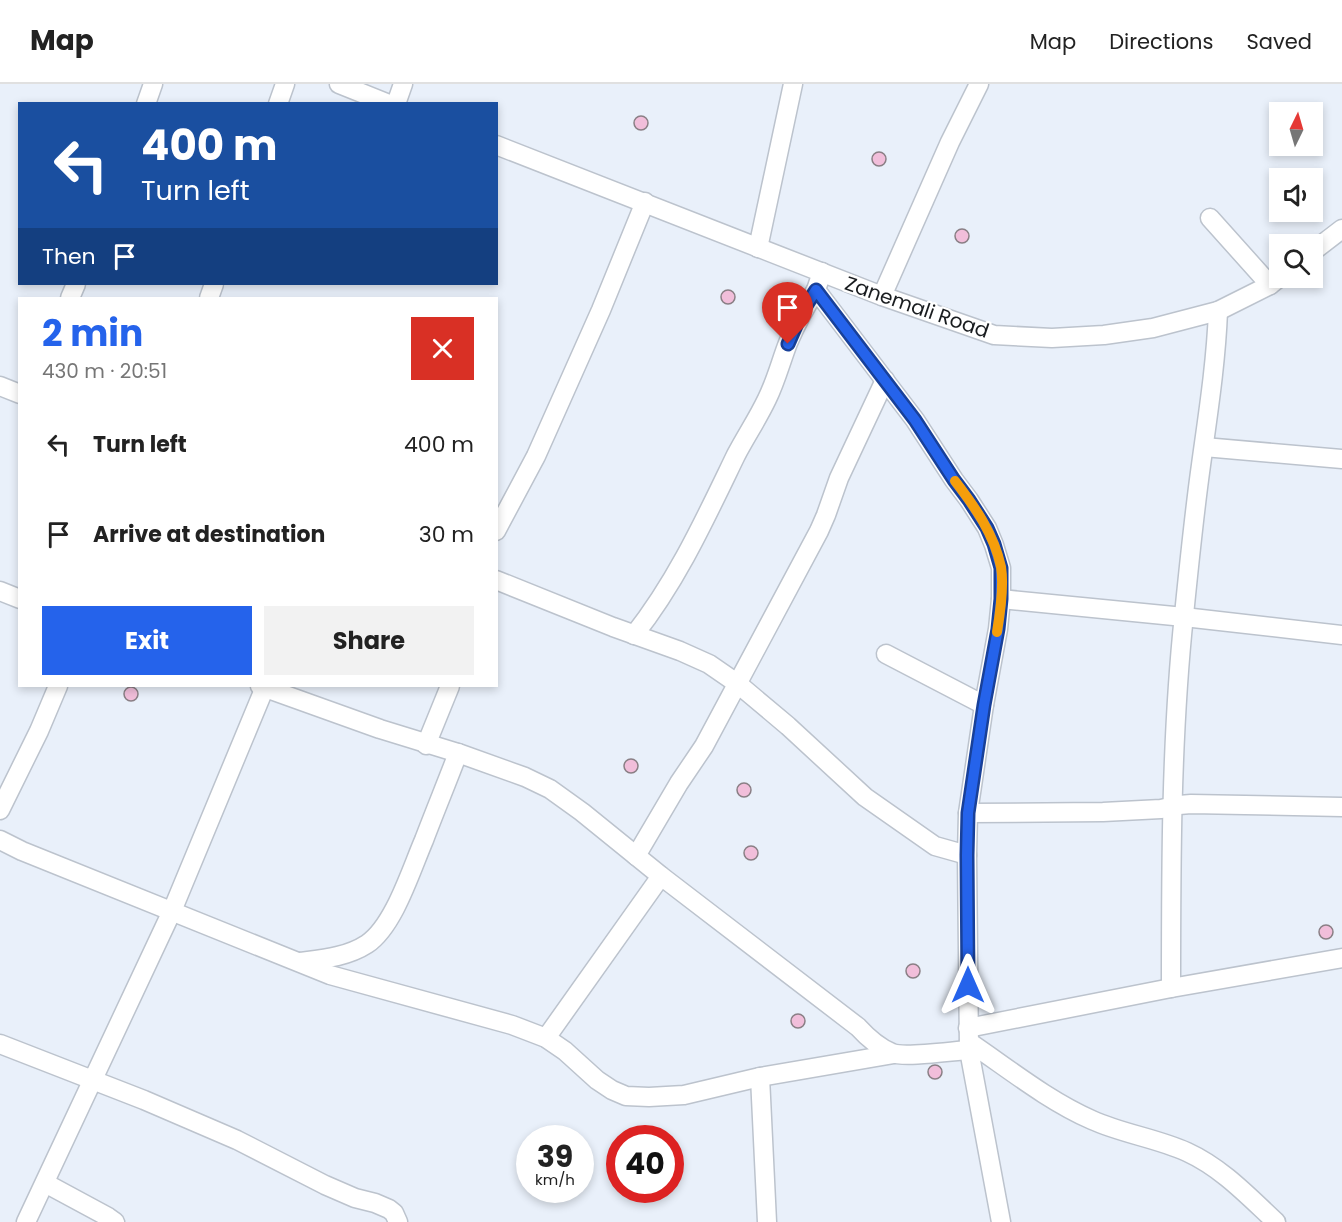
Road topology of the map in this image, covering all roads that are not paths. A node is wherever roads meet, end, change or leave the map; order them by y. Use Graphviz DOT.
graph roads {
  1 [pos="153,84"];
  2 [pos="285,84"];
  3 [pos="339,84"];
  4 [pos="403,84"];
  5 [pos="793,84"];
  6 [pos="979,84"];
  7 [pos="147,102"];
  8 [pos="279,102"];
  9 [pos="384,102"];
  10 [pos="397,102"];
  11 [pos="498,146"];
  12 [pos="645,202"];
  13 [pos="1210,218"];
  14 [pos="1342,229"];
  15 [pos="1323,244"];
  16 [pos="758,248"];
  17 [pos="822,272"];
  18 [pos="1269,275"];
  19 [pos="1269,284"];
  20 [pos="816,290"];
  21 [pos="882,296"];
  22 [pos="1218,311"];
  23 [pos="885,380"];
  24 [pos="0,386"];
  25 [pos="18,393"];
  26 [pos="1204,447"];
  27 [pos="1342,459"];
  28 [pos="498,527"];
  29 [pos="498,581"];
  30 [pos="0,591"];
  31 [pos="18,598"];
  32 [pos="1001,599"];
  33 [pos="1184,617"];
  34 [pos="634,634"];
  35 [pos="1342,635"];
  36 [pos="886,654"];
  37 [pos="738,684"];
  38 [pos="58,687"];
  39 [pos="262,687"];
  40 [pos="265,687"];
  41 [pos="450,687"];
  42 [pos="984,705"];
  43 [pos="426,745"];
  44 [pos="458,753"];
  45 [pos="1172,806"];
  46 [pos="1342,807"];
  47 [pos="0,810"];
  48 [pos="968,813"];
  49 [pos="0,840"];
  50 [pos="967,855"];
  51 [pos="636,856"];
  52 [pos="661,876"];
  53 [pos="172,911"];
  54 [pos="1342,958"];
  55 [pos="298,963"];
  56 [pos="1171,988"];
  57 [pos="546,1038"];
  58 [pos="969,1040"];
  59 [pos="0,1044"];
  60 [pos="894,1054"];
  61 [pos="760,1077"];
  62 [pos="94,1081"];
  63 [pos="45,1183"];
  64 [pos="27,1222"];
  65 [pos="115,1222"];
  66 [pos="398,1222"];
  67 [pos="767,1222"];
  68 [pos="1001,1222"];
  69 [pos="1276,1222"];
  1 -- 7 [label="street"];
  2 -- 8 [label="street"];
  3 -- 9 [label="street"];
  4 -- 10 [label="street"];
  5 -- 16 [label="street"];
  6 -- 21 [label="street"];
  11 -- 12 [label="street, Zanemali Road"];
  12 -- 16 [label="street, Zanemali Road"];
  12 -- 28 [label="street"];
  13 -- 18 [label="street"];
  14 -- 15 [label="street"];
  16 -- 17 [label="street, Zanemali Road"];
  17 -- 20 [label="street"];
  17 -- 21 [label="street, Zanemali Road"];
  19 -- 22 [label="street, Zanemali Road"];
  20 -- 23 [label="street"];
  20 -- 34 [label="street"];
  21 -- 22 [label="street, Zanemali Road"];
  22 -- 26 [label="street"];
  23 -- 32 [label="street"];
  23 -- 37 [label="street"];
  24 -- 25 [label="street"];
  26 -- 27 [label="street"];
  26 -- 33 [label="street"];
  29 -- 34 [label="street"];
  30 -- 31 [label="street"];
  32 -- 33 [label="street"];
  32 -- 42 [label="street"];
  33 -- 35 [label="street"];
  33 -- 45 [label="street"];
  34 -- 37 [label="street"];
  36 -- 42 [label="street"];
  37 -- 50 [label="street"];
  37 -- 51 [label="street"];
  38 -- 47 [label="street"];
  39 -- 53 [label="street"];
  40 -- 43 [label="street"];
  41 -- 43 [label="street"];
  42 -- 48 [label="street"];
  43 -- 44 [label="street"];
  44 -- 51 [label="street"];
  44 -- 55 [label="street"];
  45 -- 46 [label="street"];
  45 -- 48 [label="street"];
  45 -- 56 [label="street"];
  48 -- 50 [label="street"];
  49 -- 53 [label="street"];
  50 -- 58 [label="street"];
  51 -- 52 [label="street"];
  52 -- 57 [label="street"];
  52 -- 60 [label="street"];
  53 -- 55 [label="street"];
  53 -- 62 [label="street"];
  54 -- 56 [label="street"];
  55 -- 57 [label="street"];
  56 -- 58 [label="street"];
  57 -- 61 [label="street"];
  58 -- 60 [label="street"];
  58 -- 68 [label="street"];
  58 -- 69 [label="street"];
  59 -- 62 [label="street"];
  60 -- 61 [label="street"];
  61 -- 67 [label="street"];
  62 -- 63 [label="street"];
  62 -- 66 [label="street"];
  63 -- 64 [label="street"];
  63 -- 65 [label="street"];
}
